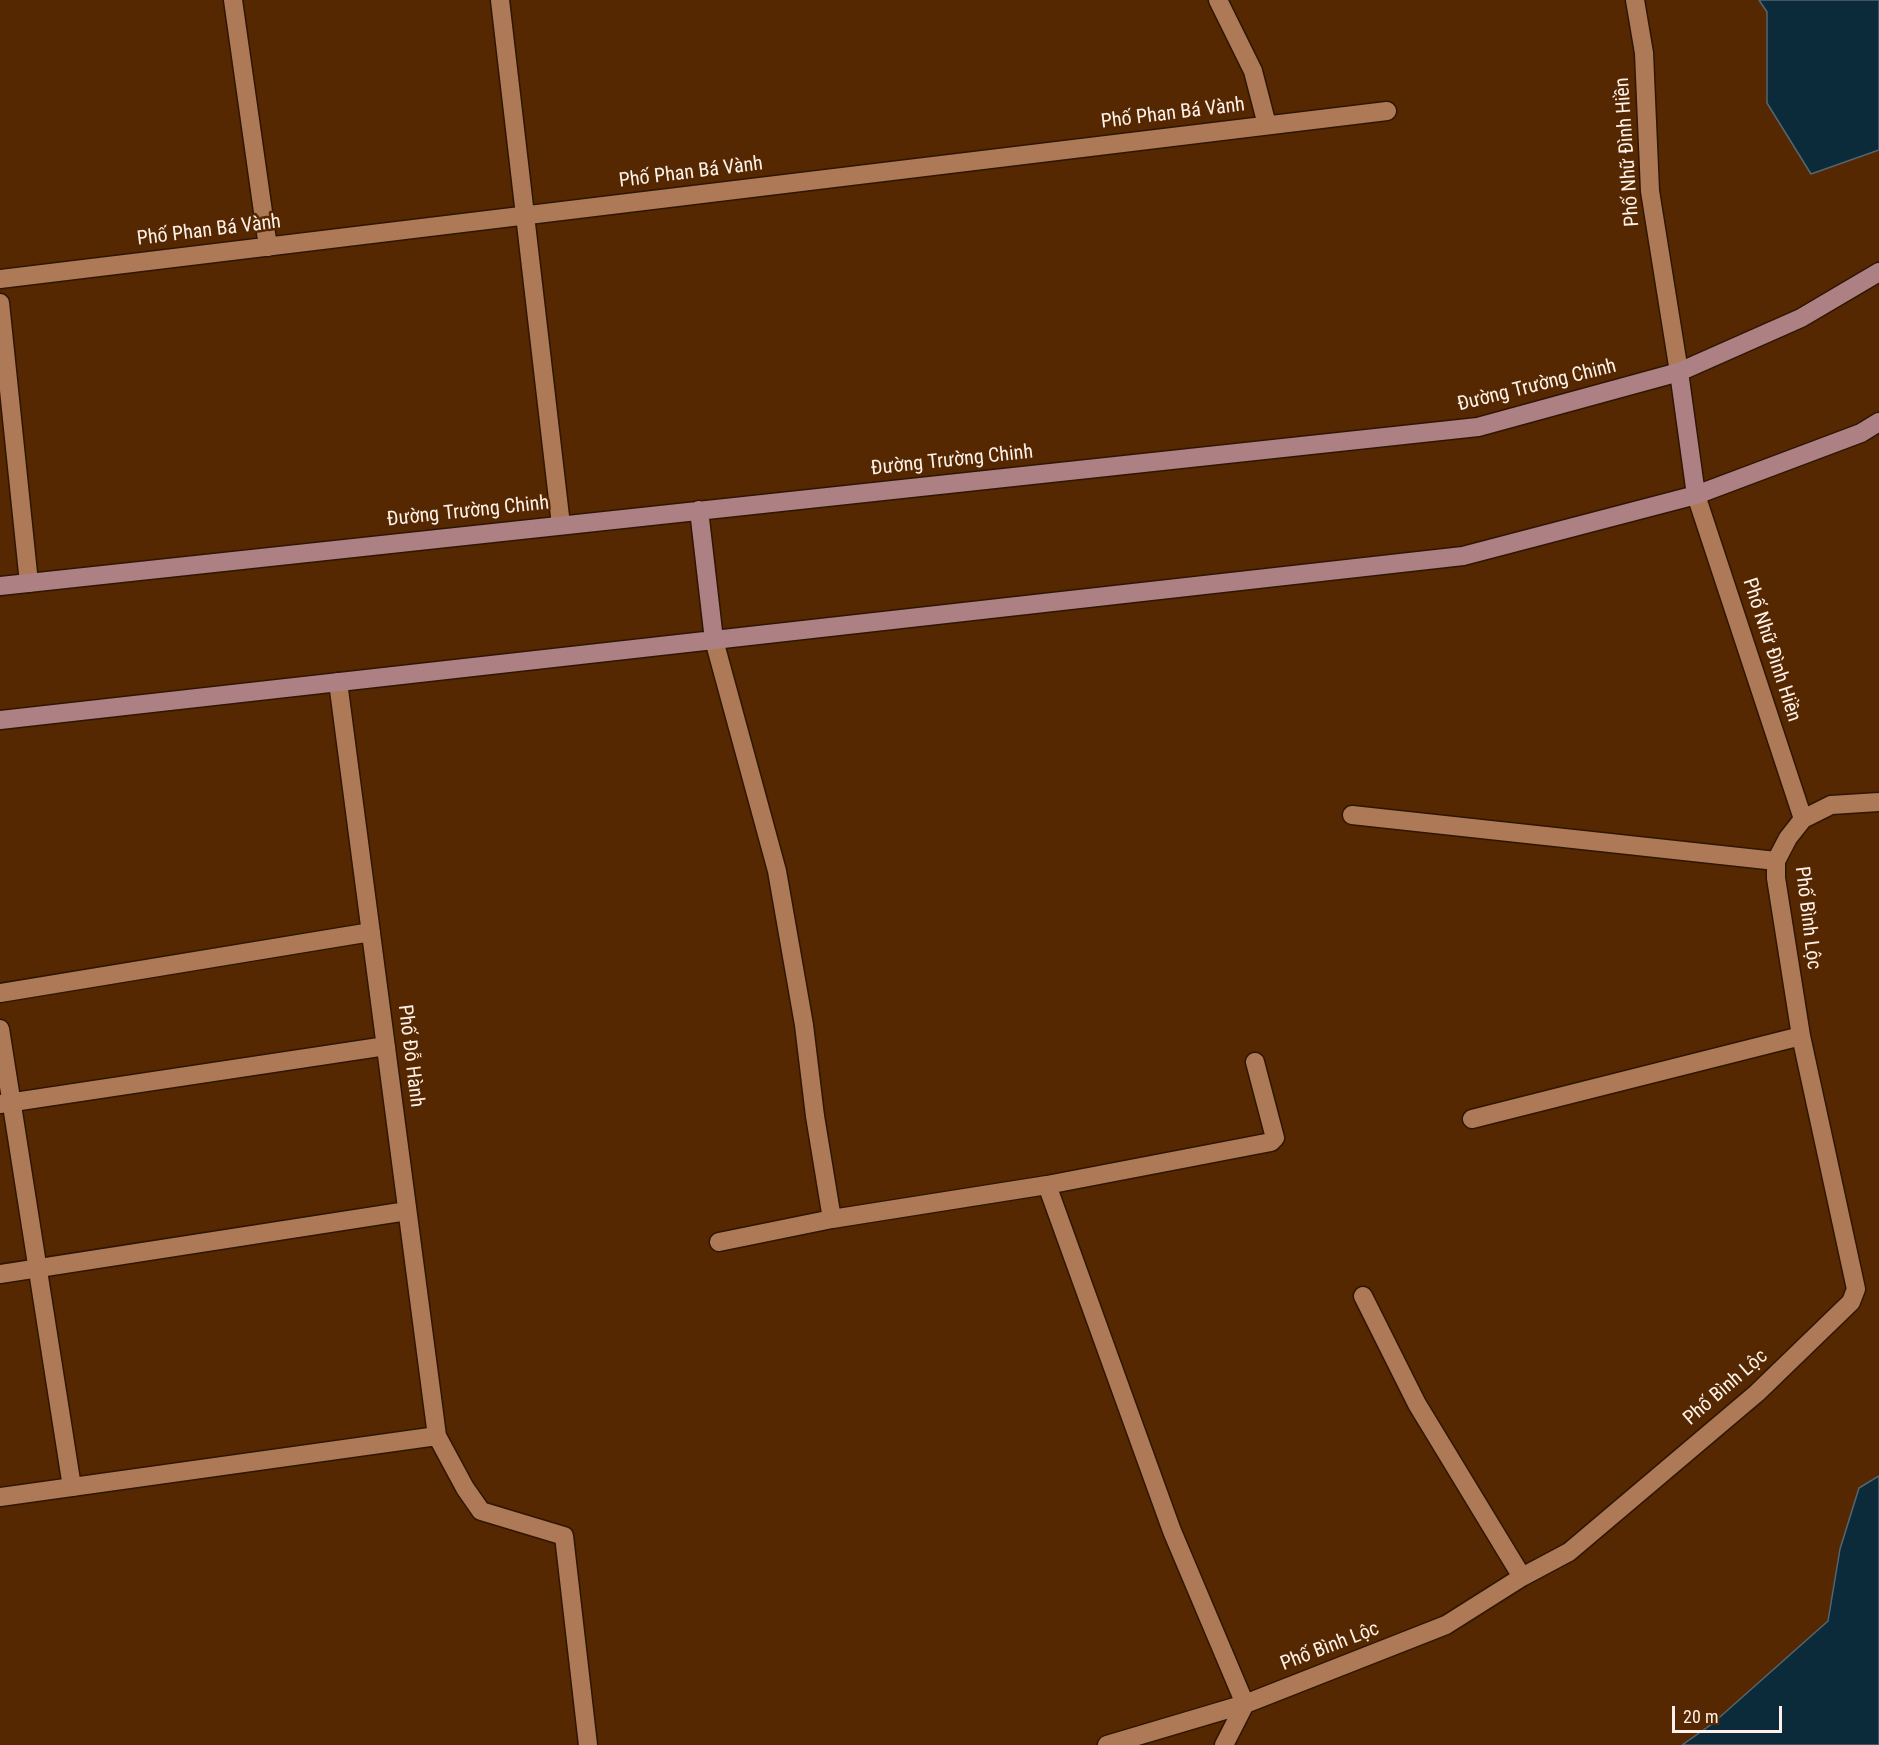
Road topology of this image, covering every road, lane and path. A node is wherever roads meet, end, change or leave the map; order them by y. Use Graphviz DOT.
graph roads {
  1 [pos="233,0"];
  2 [pos="500,0"];
  3 [pos="1218,0"];
  4 [pos="1635,0"];
  5 [pos="1388,111"];
  6 [pos="1267,125"];
  7 [pos="525,216"];
  8 [pos="268,247"];
  9 [pos="1879,272"];
  10 [pos="0,279"];
  11 [pos="0,303"];
  12 [pos="1679,372"];
  13 [pos="1879,422"];
  14 [pos="1696,495"];
  15 [pos="699,510"];
  16 [pos="561,525"];
  17 [pos="29,582"];
  18 [pos="0,586"];
  19 [pos="714,640"];
  20 [pos="338,682"];
  21 [pos="0,720"];
  22 [pos="1879,802"];
  23 [pos="1352,815"];
  24 [pos="1803,819"];
  25 [pos="1776,861"];
  26 [pos="371,932"];
  27 [pos="0,993"];
  28 [pos="0,1029"];
  29 [pos="1800,1036"];
  30 [pos="386,1046"];
  31 [pos="1255,1062"];
  32 [pos="6,1104"];
  33 [pos="1472,1119"];
  34 [pos="1047,1185"];
  35 [pos="406,1211"];
  36 [pos="832,1219"];
  37 [pos="719,1242"];
  38 [pos="36,1269"];
  39 [pos="0,1274"];
  40 [pos="1363,1296"];
  41 [pos="437,1436"];
  42 [pos="72,1487"];
  43 [pos="0,1497"];
  44 [pos="1522,1577"];
  45 [pos="1245,1704"];
  46 [pos="588,1745"];
  47 [pos="1107,1745"];
  48 [pos="1224,1745"];
  1 -- 8 [label="street"];
  2 -- 7 [label="street"];
  3 -- 6 [label="street"];
  4 -- 12 [label="street, Phố Nhữ Đình Hiền"];
  5 -- 6 [label="street, Phố Phan Bá Vành"];
  6 -- 7 [label="street, Phố Phan Bá Vành"];
  7 -- 8 [label="street, Phố Phan Bá Vành"];
  7 -- 16 [label="street"];
  8 -- 10 [label="street, Phố Phan Bá Vành"];
  9 -- 12 [label="main road, Đường Trường Chinh"];
  11 -- 17 [label="street"];
  12 -- 14 [label="main road"];
  12 -- 15 [label="main road, Đường Trường Chinh"];
  13 -- 14 [label="main road"];
  14 -- 19 [label="main road"];
  14 -- 24 [label="street, Phố Nhữ Đình Hiền"];
  15 -- 16 [label="main road, Đường Trường Chinh"];
  15 -- 19 [label="main road"];
  16 -- 17 [label="main road, Đường Trường Chinh"];
  17 -- 18 [label="main road, Đường Trường Chinh"];
  19 -- 20 [label="main road"];
  19 -- 36 [label="street"];
  20 -- 21 [label="main road"];
  20 -- 26 [label="street, Phố Đỗ Hành"];
  22 -- 24 [label="street, Phố Bình Lộc"];
  23 -- 25 [label="street"];
  24 -- 25 [label="street, Phố Bình Lộc"];
  25 -- 29 [label="street, Phố Bình Lộc"];
  26 -- 27 [label="street"];
  26 -- 30 [label="street, Phố Đỗ Hành"];
  28 -- 32 [label="street"];
  29 -- 33 [label="street"];
  29 -- 44 [label="street, Phố Bình Lộc"];
  30 -- 32 [label="street"];
  30 -- 35 [label="street, Phố Đỗ Hành"];
  31 -- 34 [label="street"];
  32 -- 38 [label="street"];
  34 -- 36 [label="street"];
  34 -- 45 [label="street"];
  35 -- 38 [label="street"];
  35 -- 41 [label="street, Phố Đỗ Hành"];
  36 -- 37 [label="street"];
  38 -- 39 [label="street"];
  38 -- 42 [label="street"];
  40 -- 44 [label="street"];
  41 -- 42 [label="street"];
  41 -- 46 [label="street"];
  42 -- 43 [label="street"];
  44 -- 45 [label="street, Phố Bình Lộc"];
  45 -- 47 [label="street, Phố Bình Lộc"];
  45 -- 48 [label="street"];
}
